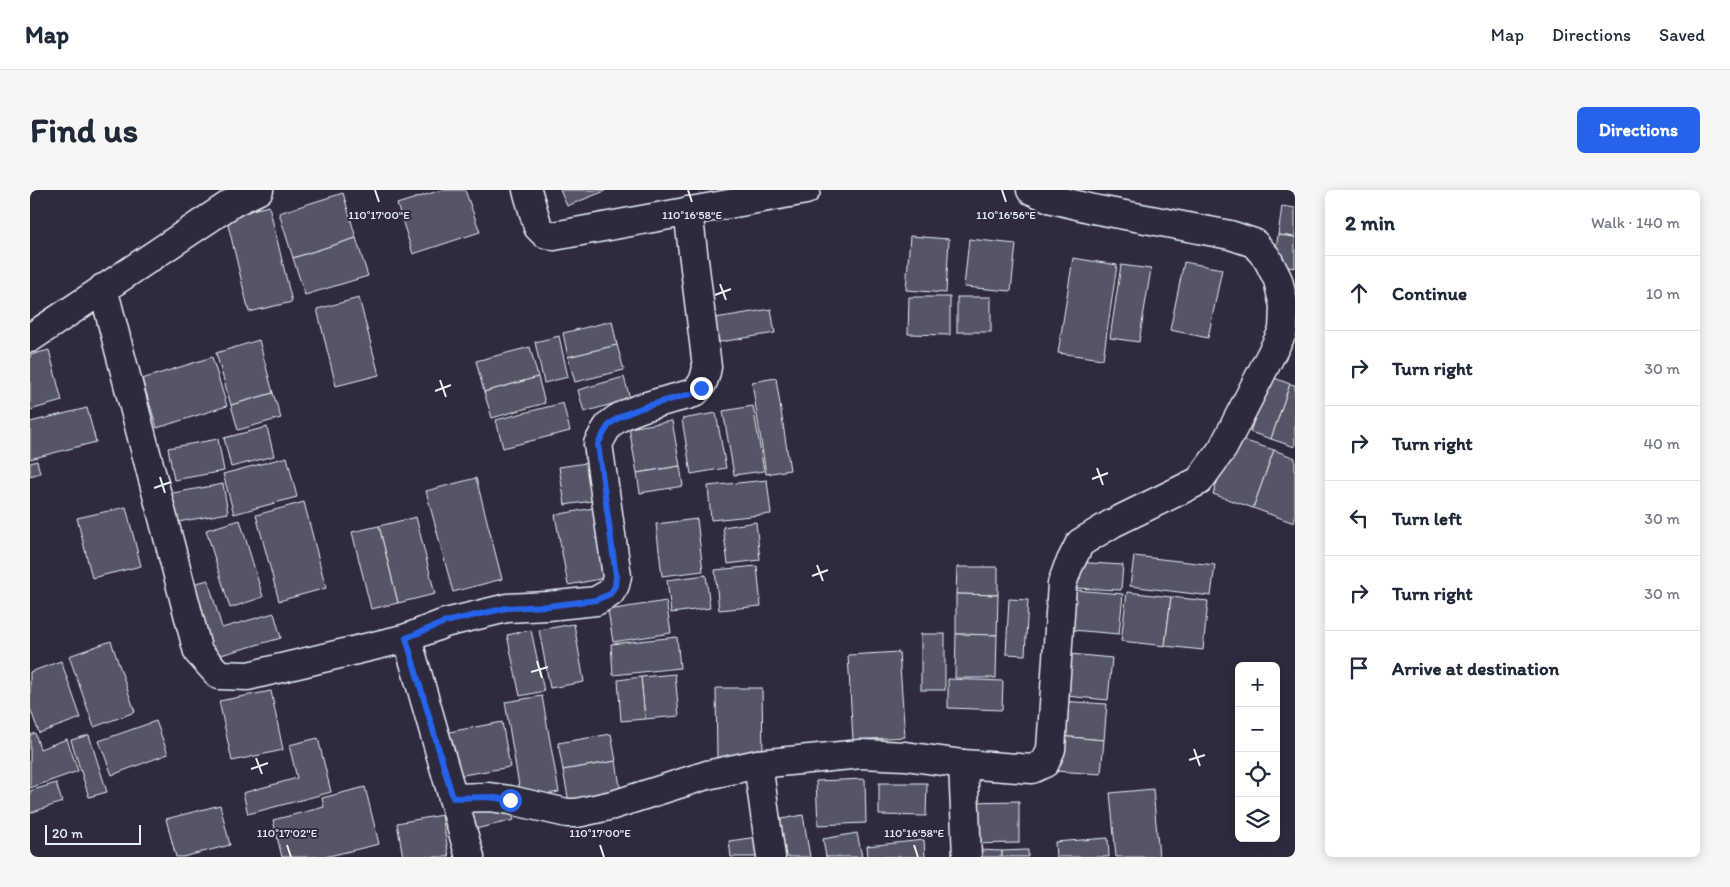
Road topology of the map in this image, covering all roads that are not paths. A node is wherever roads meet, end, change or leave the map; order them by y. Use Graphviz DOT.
graph roads {
  1 [pos="259,190"];
  2 [pos="527,190"];
  3 [pos="806,190"];
  4 [pos="1031,190"];
  5 [pos="688,211"];
  6 [pos="103,288"];
  7 [pos="30,338"];
  8 [pos="406,638"];
  9 [pos="758,764"];
  10 [pos="963,764"];
  11 [pos="453,798"];
  12 [pos="470,857"];
  13 [pos="770,857"];
  14 [pos="968,857"];
  1 -- 6 [label="street"];
  2 -- 5 [label="street"];
  3 -- 5 [label="street"];
  4 -- 10 [label="street"];
  5 -- 8 [label="street"];
  6 -- 7 [label="street"];
  6 -- 8 [label="street"];
  8 -- 11 [label="street"];
  9 -- 10 [label="street"];
  9 -- 11 [label="street"];
  9 -- 13 [label="street"];
  10 -- 14 [label="street"];
  11 -- 12 [label="street"];
}
